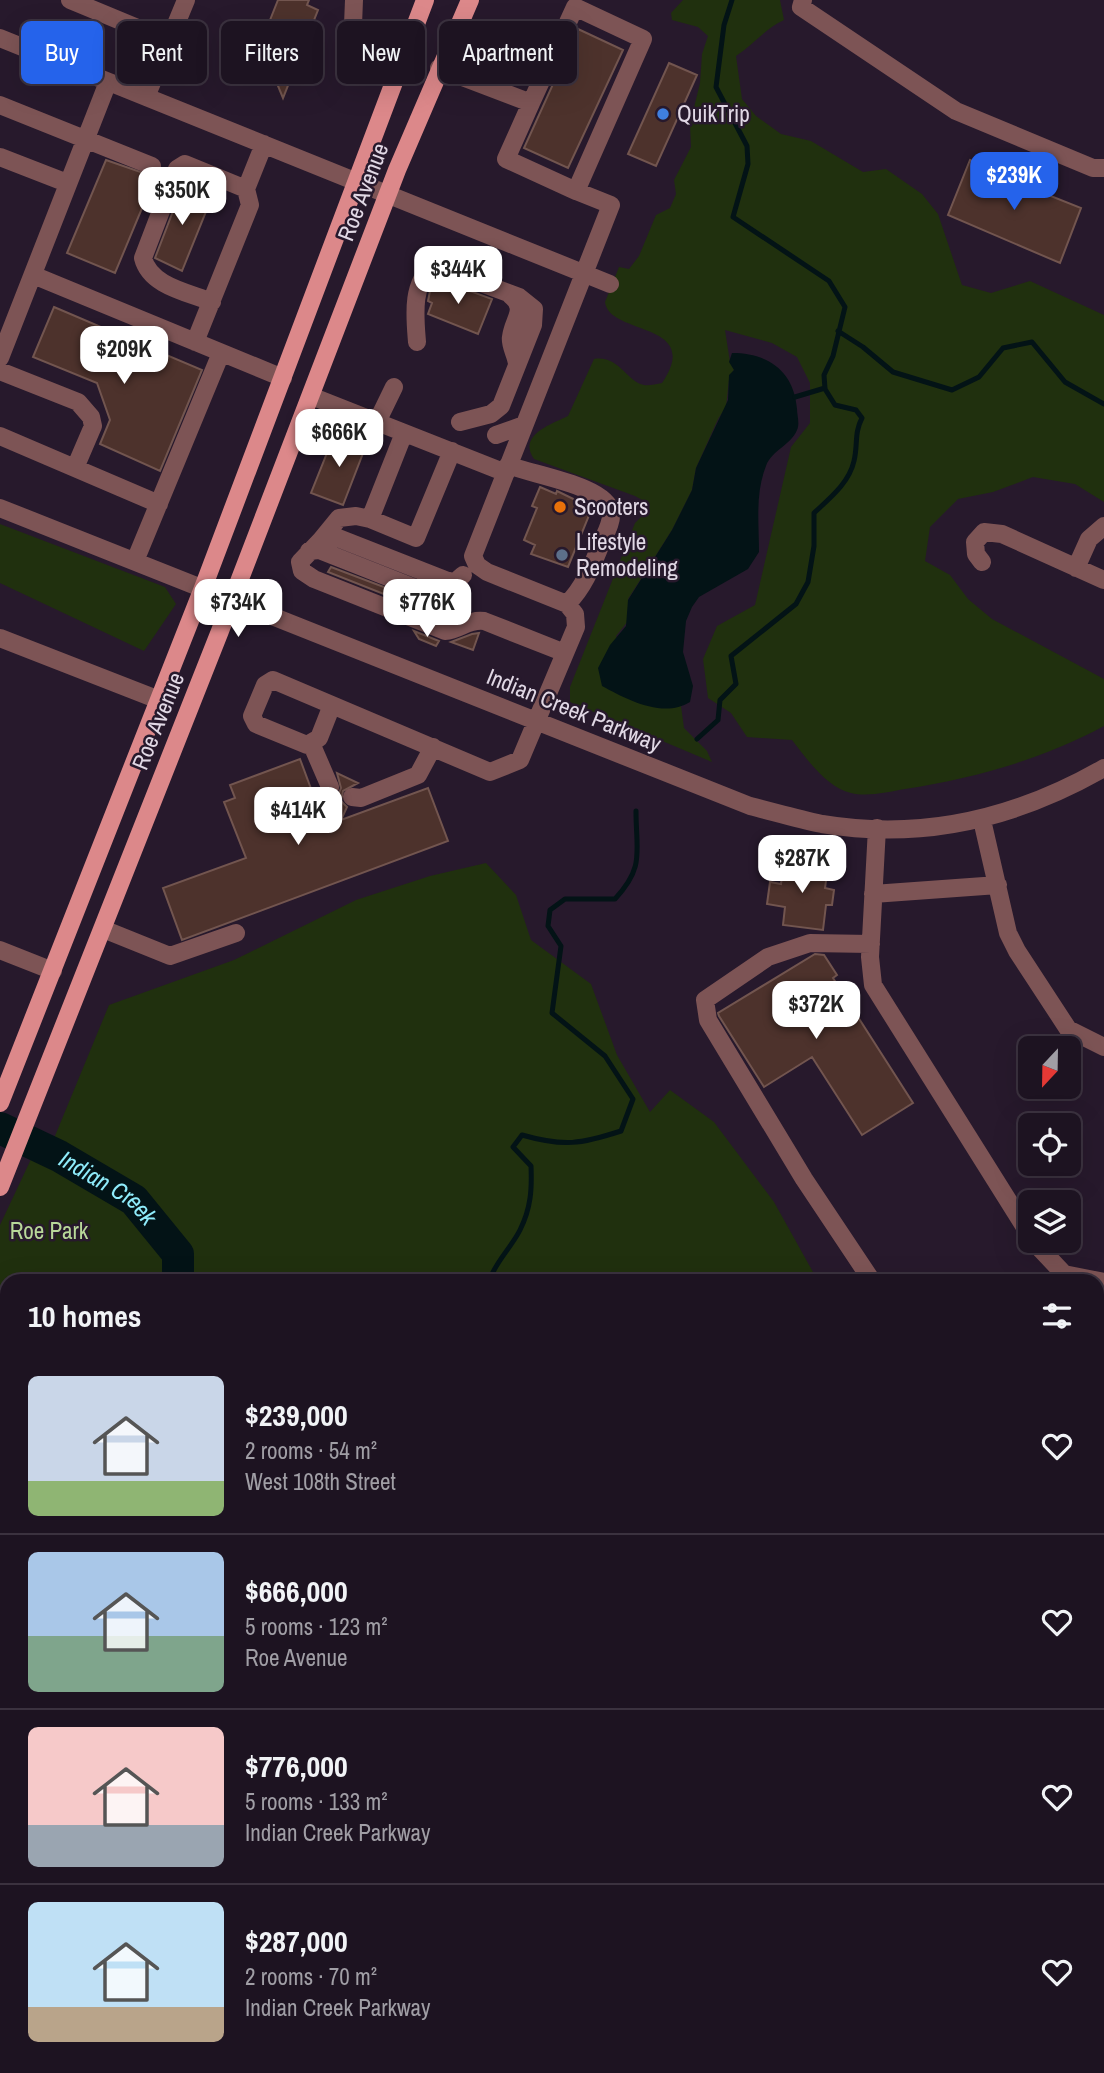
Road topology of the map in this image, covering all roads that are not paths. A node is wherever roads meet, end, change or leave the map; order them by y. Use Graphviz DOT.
graph roads {
  1 [pos="70,0"];
  2 [pos="186,0"];
  3 [pos="354,0"];
  4 [pos="425,0"];
  5 [pos="470,0"];
  6 [pos="803,0"];
  7 [pos="121,21"];
  8 [pos="177,21"];
  9 [pos="353,21"];
  10 [pos="460,21"];
  11 [pos="0,38"];
  12 [pos="439,68"];
  13 [pos="108,82"];
  14 [pos="151,84"];
  15 [pos="481,84"];
  16 [pos="146,97"];
  17 [pos="531,103"];
  18 [pos="0,105"];
  19 [pos="85,139"];
  20 [pos="264,144"];
  21 [pos="0,157"];
  22 [pos="152,166"];
  23 [pos="1104,168"];
  24 [pos="356,181"];
  25 [pos="67,183"];
  26 [pos="246,189"];
  27 [pos="576,191"];
  28 [pos="388,194"];
  29 [pos="583,273"];
  30 [pos="33,275"];
  31 [pos="610,284"];
  32 [pos="212,302"];
  33 [pos="4,333"];
  34 [pos="195,342"];
  35 [pos="417,342"];
  36 [pos="220,353"];
  37 [pos="0,358"];
  38 [pos="0,371"];
  39 [pos="282,378"];
  40 [pos="394,387"];
  41 [pos="311,396"];
  42 [pos="377,422"];
  43 [pos="524,425"];
  44 [pos="404,433"];
  45 [pos="496,435"];
  46 [pos="0,436"];
  47 [pos="450,451"];
  48 [pos="75,468"];
  49 [pos="507,469"];
  50 [pos="159,504"];
  51 [pos="0,508"];
  52 [pos="370,519"];
  53 [pos="1104,526"];
  54 [pos="315,545"];
  55 [pos="135,561"];
  56 [pos="982,562"];
  57 [pos="477,565"];
  58 [pos="1076,568"];
  59 [pos="1104,580"];
  60 [pos="203,588"];
  61 [pos="233,599"];
  62 [pos="567,604"];
  63 [pos="0,638"];
  64 [pos="565,653"];
  65 [pos="159,700"];
  66 [pos="332,705"];
  67 [pos="538,723"];
  68 [pos="311,743"];
  69 [pos="433,747"];
  70 [pos="1104,768"];
  71 [pos="330,787"];
  72 [pos="352,797"];
  73 [pos="982,820"];
  74 [pos="877,828"];
  75 [pos="998,884"];
  76 [pos="873,894"];
  77 [pos="103,929"];
  78 [pos="236,933"];
  79 [pos="871,944"];
  80 [pos="0,950"];
  81 [pos="53,971"];
  82 [pos="1104,1047"];
  83 [pos="0,1103"];
  84 [pos="0,1187"];
  85 [pos="1018,1217"];
  86 [pos="1040,1253"];
  87 [pos="867,1274"];
  88 [pos="1052,1274"];
  1 -- 7 [label="street"];
  2 -- 8 [label="street"];
  3 -- 9 [label="street"];
  4 -- 24 [label="main road, Roe Avenue"];
  5 -- 10 [label="main road, Roe Avenue"];
  6 -- 23 [label="street"];
  11 -- 13 [label="street"];
  12 -- 28 [label="main road, Roe Avenue"];
  13 -- 16 [label="street"];
  13 -- 19 [label="street"];
  14 -- 16 [label="street"];
  15 -- 17 [label="street"];
  16 -- 20 [label="street"];
  17 -- 27 [label="street"];
  17 -- 27 [label="street"];
  18 -- 19 [label="street"];
  19 -- 22 [label="street"];
  19 -- 25 [label="street"];
  20 -- 24 [label="street"];
  20 -- 26 [label="street"];
  21 -- 25 [label="street"];
  24 -- 28 [label="street"];
  24 -- 39 [label="main road, Roe Avenue"];
  25 -- 30 [label="street"];
  26 -- 32 [label="street"];
  26 -- 32 [label="street"];
  27 -- 29 [label="street"];
  28 -- 29 [label="street"];
  28 -- 41 [label="main road, Roe Avenue"];
  29 -- 31 [label="street"];
  29 -- 43 [label="street"];
  30 -- 33 [label="street"];
  30 -- 34 [label="street"];
  32 -- 34 [label="street"];
  33 -- 37 [label="street"];
  34 -- 36 [label="street"];
  35 -- 47 [label="street"];
  36 -- 39 [label="street"];
  36 -- 50 [label="street"];
  38 -- 48 [label="street"];
  39 -- 60 [label="main road, Roe Avenue"];
  40 -- 42 [label="street"];
  41 -- 42 [label="street"];
  41 -- 61 [label="main road, Roe Avenue"];
  42 -- 44 [label="street"];
  43 -- 45 [label="street"];
  43 -- 49 [label="street"];
  44 -- 47 [label="street"];
  44 -- 52 [label="street"];
  46 -- 48 [label="street"];
  47 -- 49 [label="street"];
  47 -- 52 [label="street"];
  48 -- 50 [label="street"];
  49 -- 57 [label="street"];
  49 -- 62 [label="street"];
  50 -- 55 [label="street"];
  51 -- 55 [label="street, Indian Creek Parkway"];
  52 -- 54 [label="street"];
  53 -- 58 [label="street"];
  54 -- 57 [label="street"];
  54 -- 64 [label="street"];
  55 -- 60 [label="street, Indian Creek Parkway"];
  56 -- 58 [label="street"];
  57 -- 62 [label="street"];
  58 -- 59 [label="street"];
  60 -- 61 [label="street, Indian Creek Parkway"];
  60 -- 65 [label="main road, Roe Avenue"];
  61 -- 67 [label="street, Indian Creek Parkway"];
  61 -- 77 [label="main road, Roe Avenue"];
  62 -- 64 [label="street"];
  63 -- 65 [label="street"];
  64 -- 67 [label="street"];
  65 -- 81 [label="main road, Roe Avenue"];
  66 -- 68 [label="street"];
  66 -- 68 [label="street"];
  66 -- 69 [label="street"];
  67 -- 69 [label="street"];
  67 -- 74 [label="street, Indian Creek Parkway"];
  68 -- 71 [label="street"];
  69 -- 72 [label="street"];
  70 -- 73 [label="street, Indian Creek Parkway"];
  73 -- 74 [label="street, Indian Creek Parkway"];
  73 -- 75 [label="street"];
  74 -- 76 [label="street"];
  75 -- 76 [label="street"];
  75 -- 82 [label="street"];
  76 -- 79 [label="street"];
  77 -- 78 [label="street"];
  77 -- 84 [label="main road, Roe Avenue"];
  79 -- 85 [label="street"];
  79 -- 87 [label="street"];
  80 -- 81 [label="street"];
  81 -- 83 [label="main road, Roe Avenue"];
  86 -- 88 [label="street"];
}
